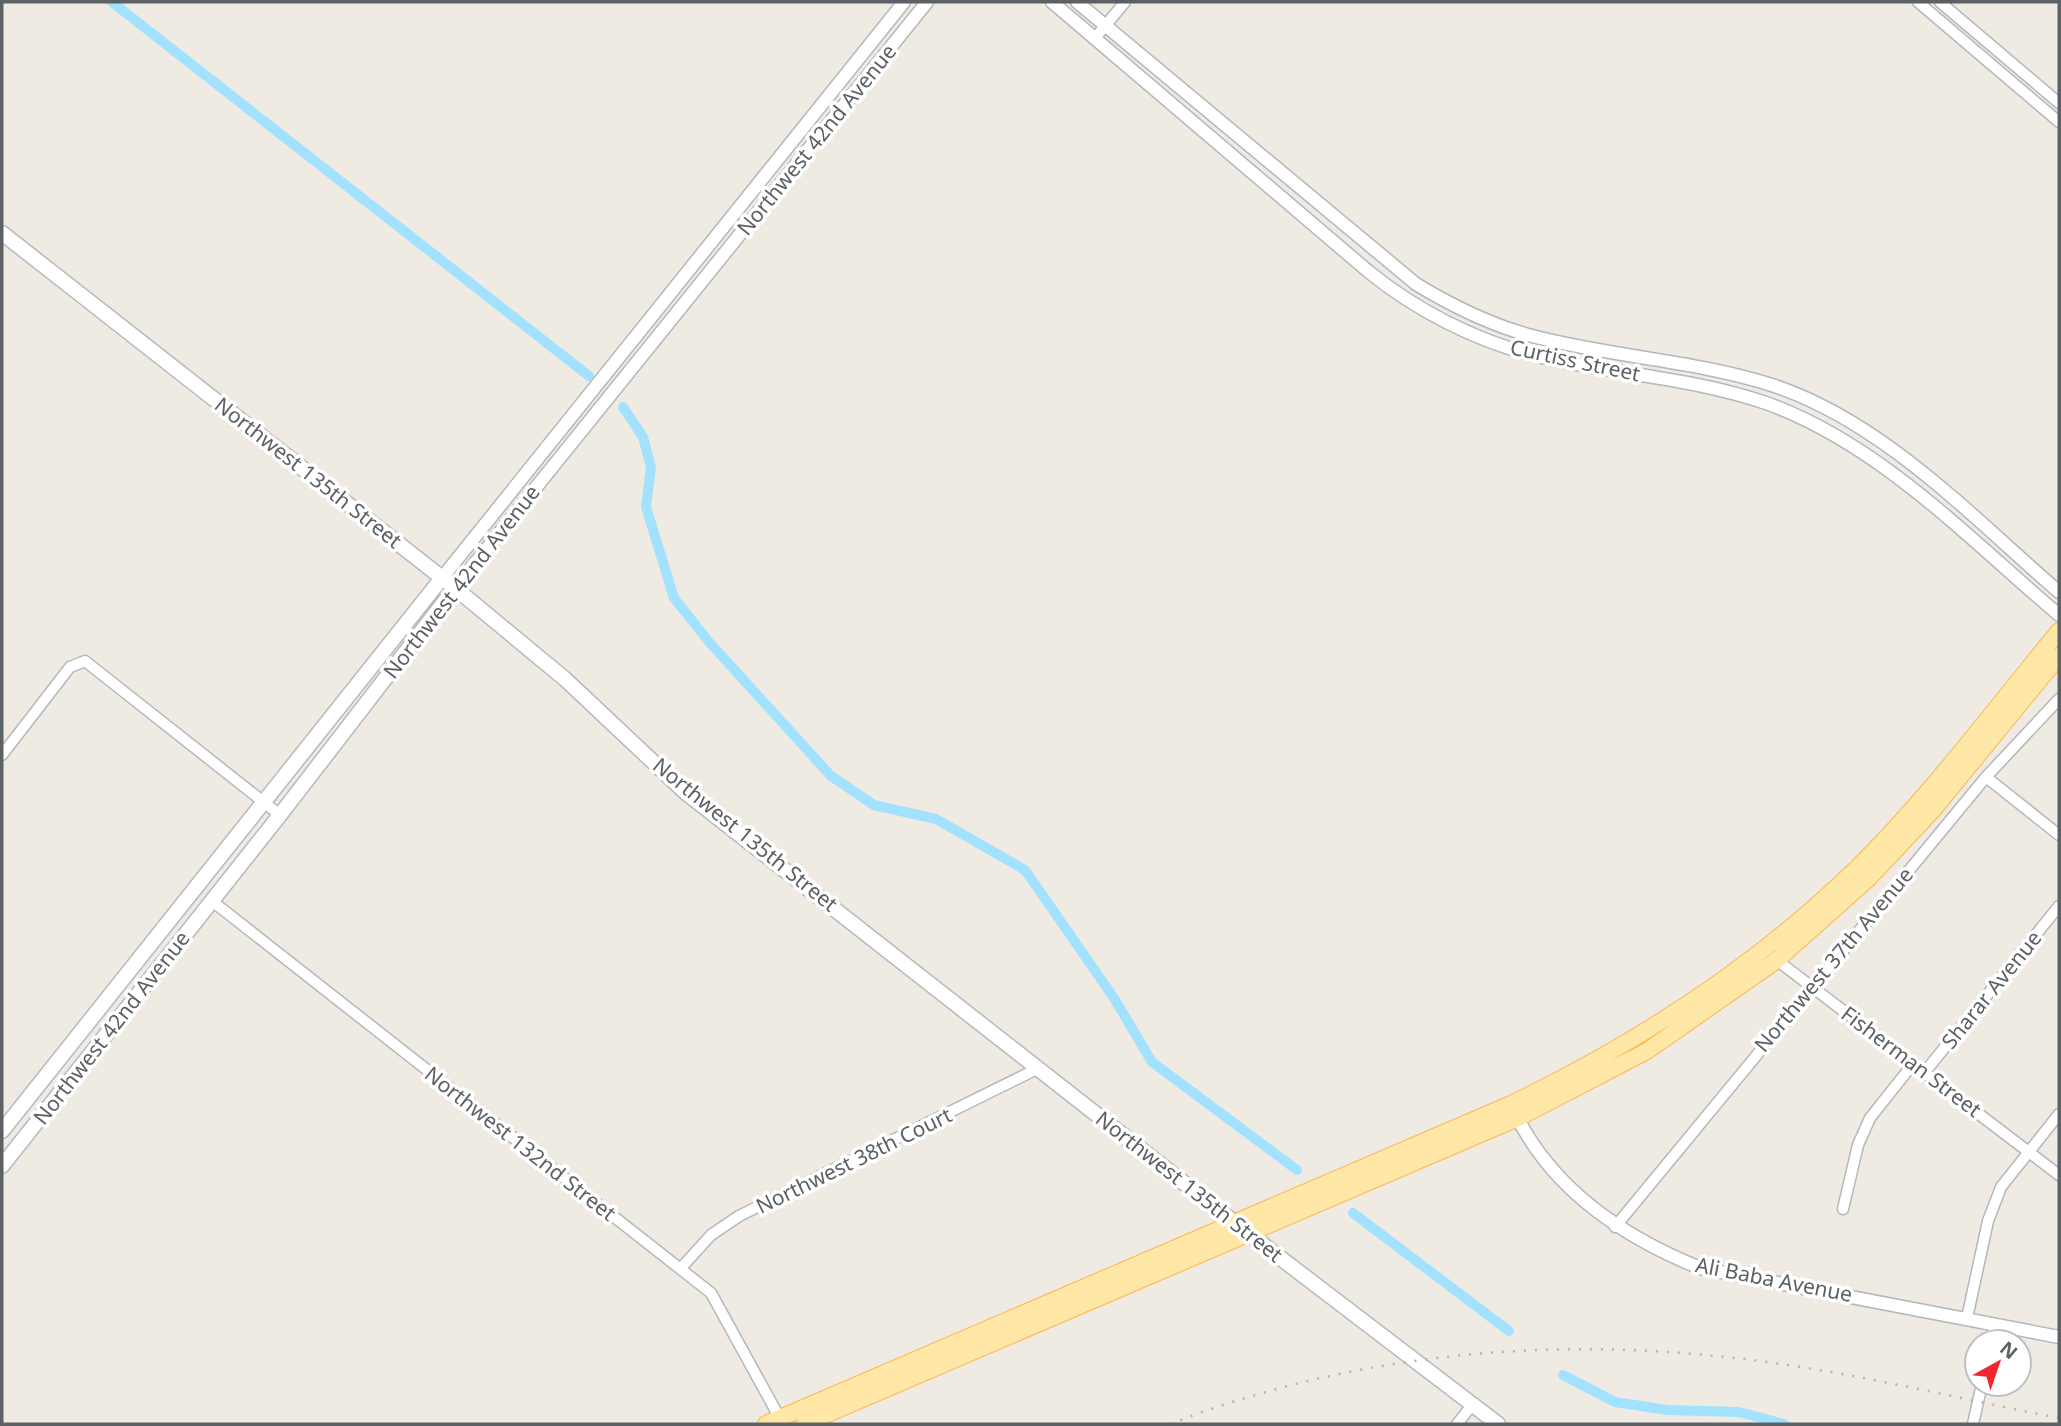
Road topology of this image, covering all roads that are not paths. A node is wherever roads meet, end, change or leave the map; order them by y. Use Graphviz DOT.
graph roads {
  1 [pos="904,2"];
  2 [pos="928,2"];
  3 [pos="1052,2"];
  4 [pos="1077,2"];
  5 [pos="1125,2"];
  6 [pos="1917,2"];
  7 [pos="1940,2"];
  8 [pos="1106,24"];
  9 [pos="1095,38"];
  10 [pos="2059,103"];
  11 [pos="2059,122"];
  12 [pos="788,146"];
  13 [pos="803,158"];
  14 [pos="2,233"];
  15 [pos="1503,327"];
  16 [pos="1497,343"];
  17 [pos="610,370"];
  18 [pos="623,381"];
  19 [pos="1868,433"];
  20 [pos="1838,435"];
  21 [pos="442,578"];
  22 [pos="455,588"];
  23 [pos="2059,592"];
  24 [pos="2059,615"];
  25 [pos="2059,631"];
  26 [pos="2059,656"];
  27 [pos="2059,699"];
  28 [pos="2,755"];
  29 [pos="1986,777"];
  30 [pos="262,803"];
  31 [pos="280,815"];
  32 [pos="2059,835"];
  33 [pos="195,887"];
  34 [pos="212,901"];
  35 [pos="2059,906"];
  36 [pos="1764,950"];
  37 [pos="1777,960"];
  38 [pos="1811,986"];
  39 [pos="1913,1064"];
  40 [pos="1039,1068"];
  41 [pos="1924,1073"];
  42 [pos="1514,1111"];
  43 [pos="2059,1114"];
  44 [pos="2,1131"];
  45 [pos="2029,1151"];
  46 [pos="2,1166"];
  47 [pos="2059,1175"];
  48 [pos="1843,1209"];
  49 [pos="1234,1223"];
  50 [pos="1615,1227"];
  51 [pos="1249,1234"];
  52 [pos="681,1268"];
  53 [pos="1967,1318"];
  54 [pos="1995,1324"];
  55 [pos="1994,1328"];
  56 [pos="2059,1337"];
  57 [pos="1978,1398"];
  58 [pos="1473,1405"];
  59 [pos="776,1422"];
  60 [pos="804,1424"];
  61 [pos="1457,1424"];
  62 [pos="1498,1424"];
  63 [pos="1973,1424"];
  1 -- 12 [label="street, Northwest 42nd Avenue"];
  2 -- 13 [label="street, Northwest 42nd Avenue"];
  3 -- 9 [label="street, Curtiss Street"];
  4 -- 8 [label="street, Curtiss Street"];
  5 -- 8 [label="street"];
  6 -- 11 [label="street"];
  7 -- 10 [label="street"];
  8 -- 9 [label="street"];
  8 -- 15 [label="street, Curtiss Street"];
  9 -- 16 [label="street, Curtiss Street"];
  12 -- 13 [label="street"];
  12 -- 17 [label="street, Northwest 42nd Avenue"];
  13 -- 18 [label="street, Northwest 42nd Avenue"];
  14 -- 21 [label="main road, Northwest 135th Street"];
  15 -- 16 [label="street"];
  15 -- 19 [label="street, Curtiss Street"];
  16 -- 20 [label="street, Curtiss Street"];
  17 -- 18 [label="street"];
  17 -- 21 [label="street, Northwest 42nd Avenue"];
  18 -- 22 [label="street, Northwest 42nd Avenue"];
  19 -- 20 [label="street"];
  19 -- 23 [label="street, Curtiss Street"];
  20 -- 24 [label="street, Curtiss Street"];
  21 -- 22 [label="main road, Northwest 135th Street"];
  21 -- 30 [label="main road, Northwest 42nd Avenue"];
  22 -- 31 [label="main road, Northwest 42nd Avenue"];
  22 -- 40 [label="main road, Northwest 135th Street"];
  25 -- 36 [label="main road"];
  26 -- 37 [label="main road"];
  27 -- 29 [label="street, Northwest 37th Avenue"];
  28 -- 30 [label="street"];
  29 -- 32 [label="street"];
  29 -- 38 [label="street, Northwest 37th Avenue"];
  30 -- 31 [label="street"];
  30 -- 33 [label="main road, Northwest 42nd Avenue"];
  31 -- 34 [label="main road, Northwest 42nd Avenue"];
  33 -- 34 [label="main road"];
  33 -- 44 [label="main road, Northwest 42nd Avenue"];
  34 -- 46 [label="main road, Northwest 42nd Avenue"];
  34 -- 52 [label="street, Northwest 132nd Street"];
  35 -- 41 [label="street, Sharar Avenue"];
  36 -- 37 [label="street, Fisherman Street"];
  36 -- 42 [label="main road"];
  37 -- 38 [label="street, Fisherman Street"];
  37 -- 42 [label="main road"];
  38 -- 39 [label="street, Fisherman Street"];
  38 -- 50 [label="street, Northwest 37th Avenue"];
  39 -- 41 [label="street, Fisherman Street"];
  39 -- 48 [label="street"];
  40 -- 49 [label="main road, Northwest 135th Street"];
  40 -- 52 [label="street, Northwest 38th Court"];
  41 -- 45 [label="street, Fisherman Street"];
  42 -- 49 [label="main road"];
  42 -- 50 [label="street, Ali Baba Avenue"];
  42 -- 51 [label="main road"];
  43 -- 45 [label="street"];
  45 -- 47 [label="street, Fisherman Street"];
  45 -- 53 [label="street"];
  49 -- 51 [label="main road, Northwest 135th Street"];
  49 -- 59 [label="main road"];
  50 -- 53 [label="street, Ali Baba Avenue"];
  51 -- 58 [label="main road, Northwest 135th Street"];
  51 -- 60 [label="main road"];
  52 -- 59 [label="street, Northwest 132nd Street"];
  53 -- 54 [label="street, Ali Baba Avenue"];
  54 -- 55 [label="street"];
  54 -- 56 [label="street, Ali Baba Avenue"];
  57 -- 63 [label="street"];
  58 -- 61 [label="street"];
  58 -- 62 [label="main road, Northwest 135th Street"];
}
